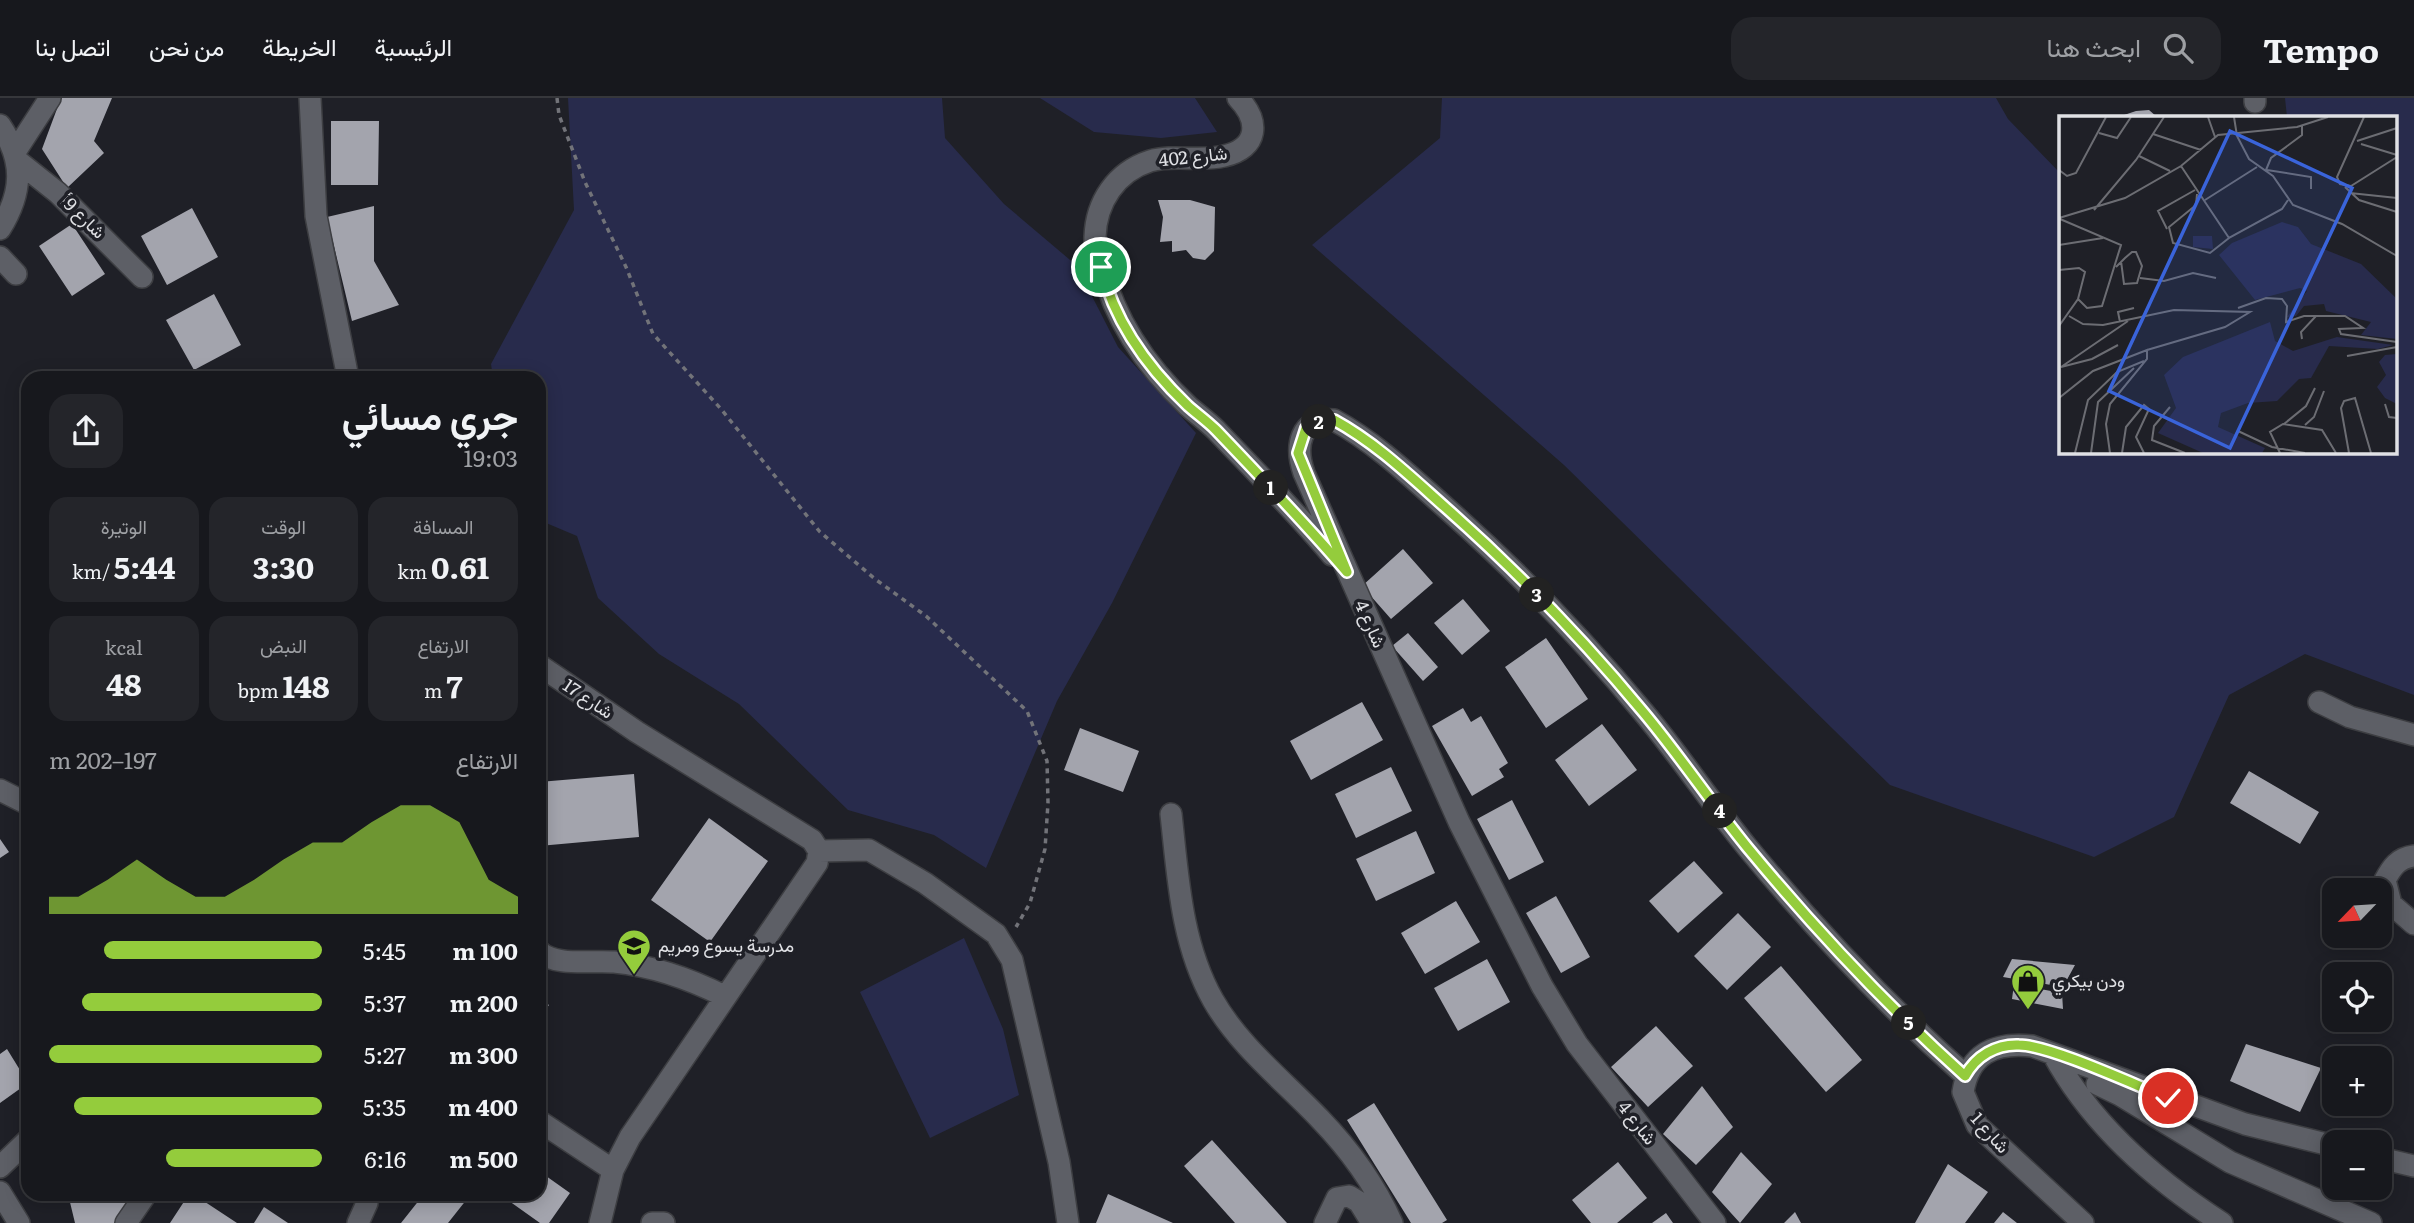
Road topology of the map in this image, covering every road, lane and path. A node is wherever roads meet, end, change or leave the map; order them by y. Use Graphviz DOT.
graph roads {
  1 [pos="310,98"];
  2 [pos="557,98"];
  3 [pos="1238,98"];
  4 [pos="49,99"];
  5 [pos="0,125"];
  6 [pos="17,157"];
  7 [pos="0,229"];
  8 [pos="0,257"];
  9 [pos="16,274"];
  10 [pos="142,277"];
  11 [pos="347,371"];
  12 [pos="1347,572"];
  13 [pos="546,670"];
  14 [pos="2319,702"];
  15 [pos="2414,735"];
  16 [pos="0,790"];
  17 [pos="21,800"];
  18 [pos="1171,814"];
  19 [pos="819,852"];
  20 [pos="2414,856"];
  21 [pos="2414,923"];
  22 [pos="1004,947"];
  23 [pos="546,954"];
  24 [pos="724,996"];
  25 [pos="2058,1063"];
  26 [pos="1965,1076"];
  27 [pos="546,1126"];
  28 [pos="2322,1143"];
  29 [pos="21,1147"];
  30 [pos="2392,1161"];
  31 [pos="2414,1166"];
  32 [pos="0,1167"];
  33 [pos="613,1170"];
  34 [pos="0,1192"];
  35 [pos="141,1201"];
  36 [pos="367,1201"];
  37 [pos="19,1223"];
  38 [pos="126,1223"];
  39 [pos="358,1223"];
  40 [pos="600,1223"];
  41 [pos="652,1223"];
  42 [pos="664,1223"];
  43 [pos="1068,1223"];
  44 [pos="1325,1223"];
  45 [pos="1372,1223"];
  46 [pos="1392,1223"];
  47 [pos="1715,1223"];
  48 [pos="2083,1223"];
  49 [pos="2222,1223"];
  50 [pos="2371,1223"];
  1 -- 11 [label="street"];
  2 -- 22 [label="path"];
  3 -- 12 [label="street, شارع 402"];
  4 -- 6 [label="street"];
  5 -- 6 [label="street"];
  6 -- 7 [label="street"];
  6 -- 10 [label="street, شارع 9أ"];
  8 -- 9 [label="street"];
  12 -- 26 [label="street, شارع 4"];
  12 -- 47 [label="street, شارع 4"];
  13 -- 19 [label="street, شارع 17"];
  14 -- 15 [label="street"];
  16 -- 17 [label="street"];
  18 -- 46 [label="street"];
  19 -- 22 [label="street"];
  19 -- 24 [label="street"];
  20 -- 21 [label="street"];
  22 -- 43 [label="street"];
  23 -- 24 [label="street"];
  24 -- 33 [label="street"];
  25 -- 26 [label="street"];
  25 -- 28 [label="street"];
  25 -- 49 [label="street"];
  25 -- 50 [label="street"];
  26 -- 48 [label="street, شارع 1"];
  27 -- 33 [label="street"];
  29 -- 32 [label="street"];
  30 -- 31 [label="street"];
  33 -- 40 [label="street"];
  34 -- 37 [label="street"];
  35 -- 38 [label="street"];
  36 -- 39 [label="street"];
  41 -- 42 [label="street"];
  44 -- 45 [label="street"];
}
